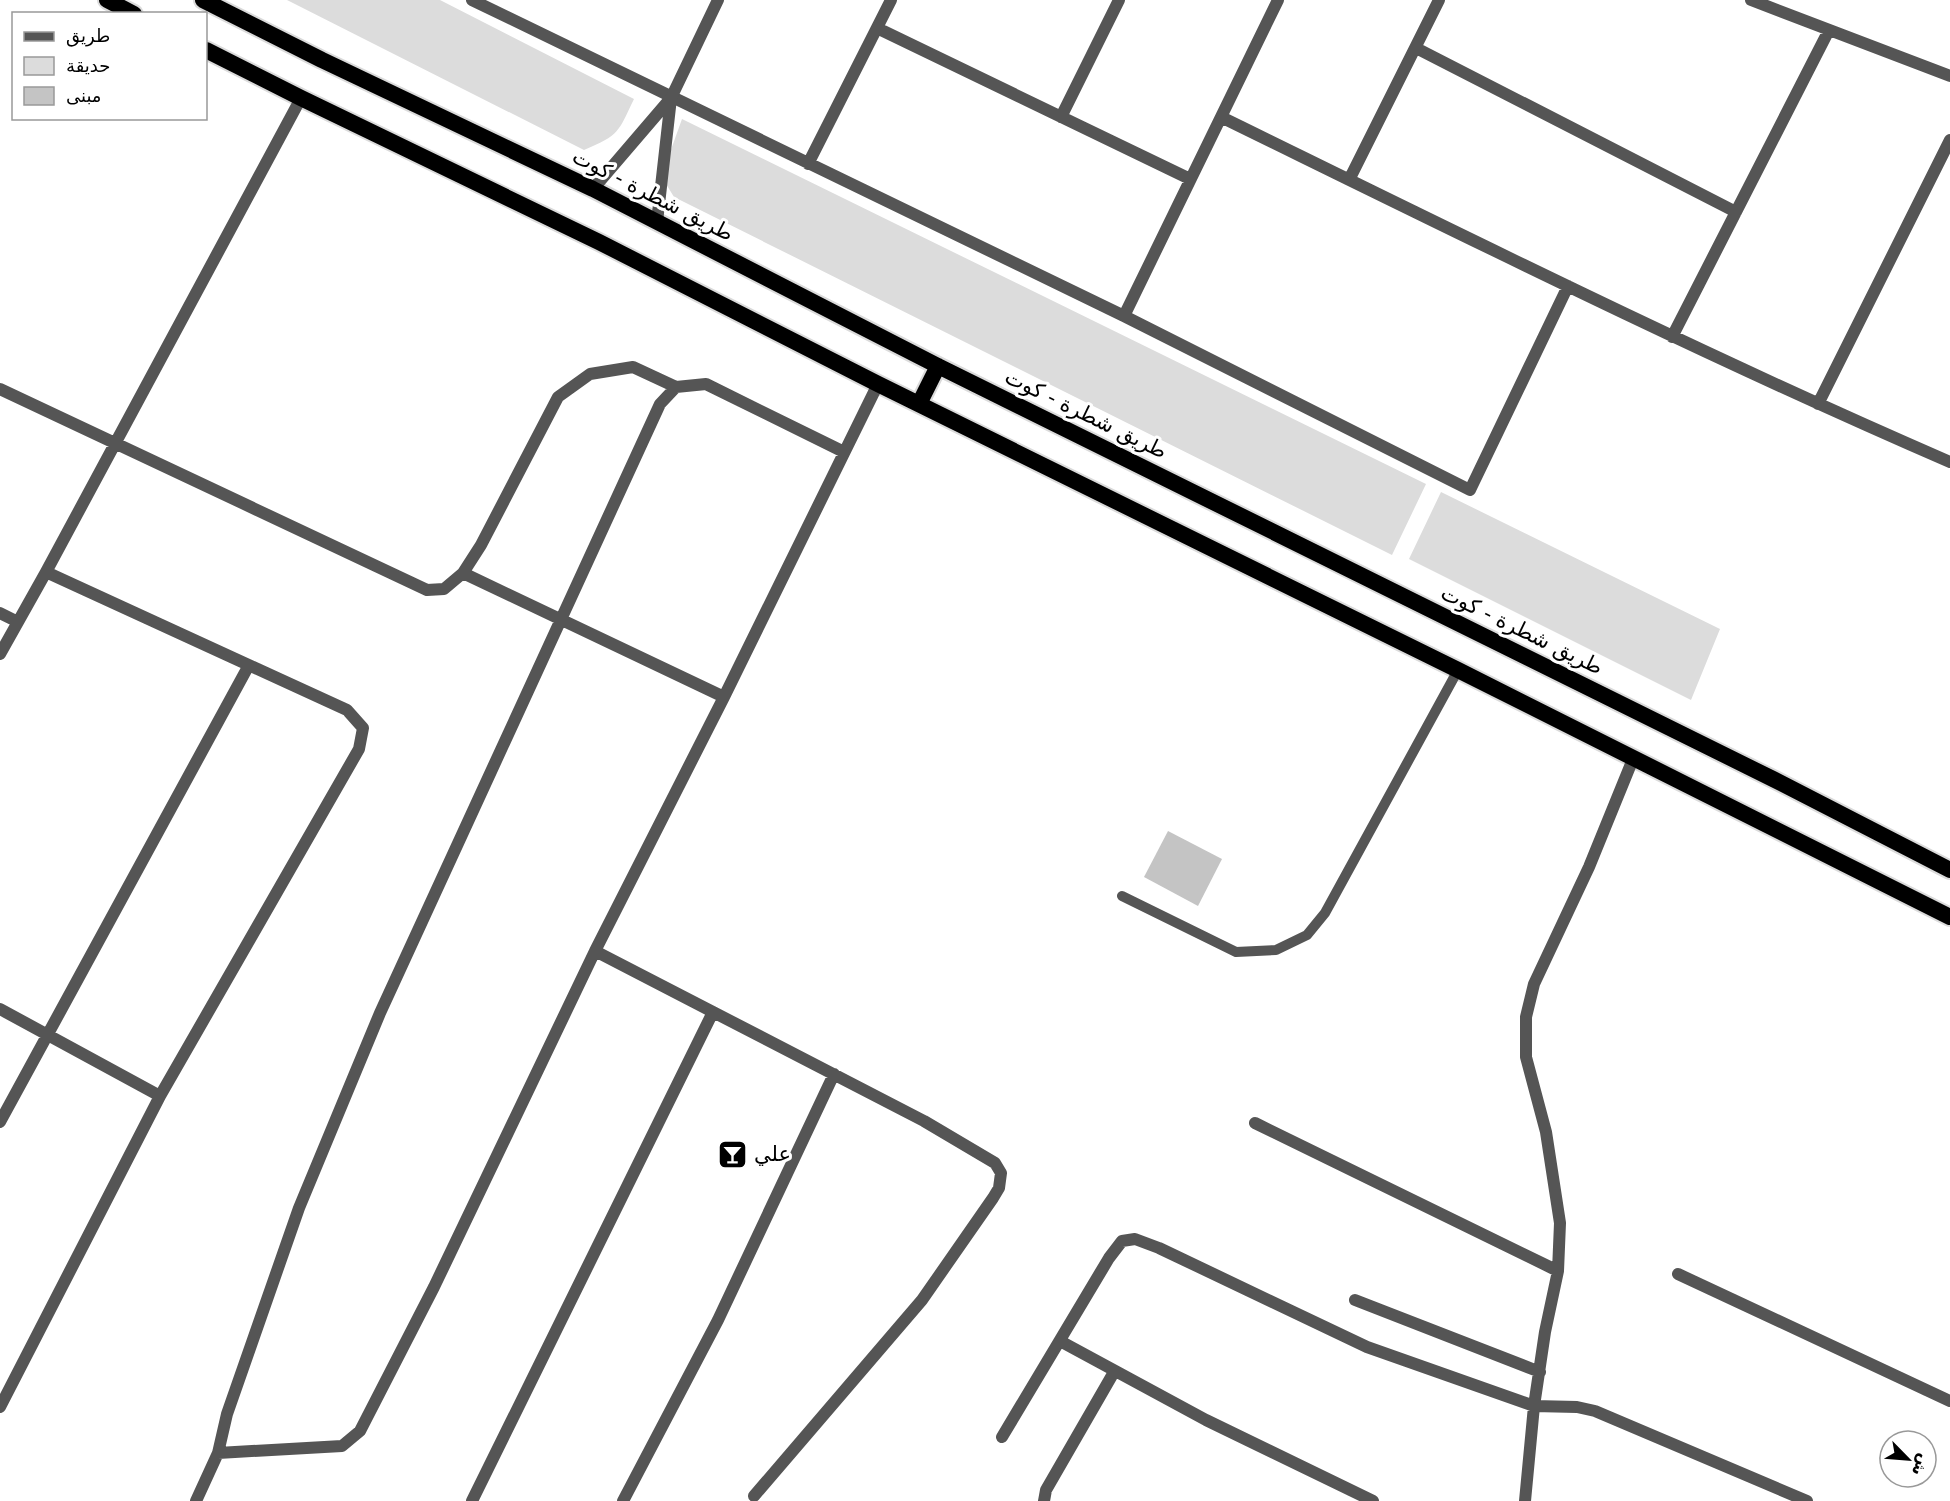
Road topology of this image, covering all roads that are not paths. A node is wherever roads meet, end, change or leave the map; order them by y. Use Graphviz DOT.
graph roads {
  1 [pos="107,0"];
  2 [pos="202,0"];
  3 [pos="472,0"];
  4 [pos="718,0"];
  5 [pos="891,0"];
  6 [pos="1119,0"];
  7 [pos="1278,0"];
  8 [pos="1438,0"];
  9 [pos="1751,0"];
  10 [pos="130,12"];
  11 [pos="877,28"];
  12 [pos="1829,30"];
  13 [pos="1416,48"];
  14 [pos="207,51"];
  15 [pos="1950,76"];
  16 [pos="301,98"];
  17 [pos="671,98"];
  18 [pos="1061,117"];
  19 [pos="1221,117"];
  20 [pos="1950,140"];
  21 [pos="808,164"];
  22 [pos="1190,179"];
  23 [pos="1349,180"];
  24 [pos="593,189"];
  25 [pos="1736,212"];
  26 [pos="657,222"];
  27 [pos="1568,286"];
  28 [pos="1124,316"];
  29 [pos="1672,337"];
  30 [pos="938,366"];
  31 [pos="878,384"];
  32 [pos="676,387"];
  33 [pos="0,389"];
  34 [pos="919,404"];
  35 [pos="1818,405"];
  36 [pos="114,444"];
  37 [pos="844,452"];
  38 [pos="1950,462"];
  39 [pos="46,572"];
  40 [pos="463,573"];
  41 [pos="0,613"];
  42 [pos="562,619"];
  43 [pos="18,622"];
  44 [pos="0,654"];
  45 [pos="249,665"];
  46 [pos="1458,670"];
  47 [pos="724,697"];
  48 [pos="1634,759"];
  49 [pos="1950,870"];
  50 [pos="1122,896"];
  51 [pos="1950,917"];
  52 [pos="596,951"];
  53 [pos="0,1009"];
  54 [pos="713,1012"];
  55 [pos="47,1036"];
  56 [pos="834,1074"];
  57 [pos="160,1096"];
  58 [pos="0,1122"];
  59 [pos="1254,1123"];
  60 [pos="1558,1271"];
  61 [pos="1678,1274"];
  62 [pos="1355,1300"];
  63 [pos="1060,1341"];
  64 [pos="1114,1372"];
  65 [pos="1540,1372"];
  66 [pos="1950,1401"];
  67 [pos="1534,1406"];
  68 [pos="0,1407"];
  69 [pos="1002,1437"];
  70 [pos="218,1453"];
  71 [pos="754,1496"];
  72 [pos="196,1501"];
  73 [pos="471,1501"];
  74 [pos="623,1501"];
  75 [pos="1044,1501"];
  76 [pos="1373,1501"];
  77 [pos="1525,1501"];
  78 [pos="1808,1501"];
  1 -- 10 [label="highway"];
  2 -- 24 [label="highway, طريق شطرة - كوت"];
  3 -- 17 [label="street"];
  4 -- 17 [label="street"];
  5 -- 11 [label="street"];
  6 -- 18 [label="street"];
  7 -- 19 [label="street"];
  8 -- 13 [label="street"];
  9 -- 12 [label="street"];
  11 -- 18 [label="street"];
  11 -- 21 [label="street"];
  12 -- 15 [label="street"];
  12 -- 25 [label="street"];
  13 -- 23 [label="street"];
  13 -- 25 [label="street"];
  14 -- 16 [label="highway"];
  16 -- 31 [label="highway"];
  16 -- 36 [label="street"];
  17 -- 21 [label="street"];
  17 -- 24 [label="street"];
  17 -- 26 [label="street"];
  18 -- 22 [label="street"];
  19 -- 22 [label="street"];
  19 -- 23 [label="street"];
  20 -- 35 [label="street"];
  21 -- 28 [label="street"];
  22 -- 28 [label="street"];
  23 -- 27 [label="street"];
  24 -- 26 [label="highway, طريق شطرة - كوت"];
  25 -- 29 [label="street"];
  26 -- 30 [label="highway, طريق شطرة - كوت"];
  27 -- 28 [label="street"];
  27 -- 29 [label="street"];
  29 -- 35 [label="street"];
  30 -- 34 [label="highway"];
  30 -- 49 [label="highway, طريق شطرة - كوت"];
  31 -- 34 [label="highway"];
  31 -- 37 [label="street"];
  32 -- 37 [label="street"];
  32 -- 40 [label="street"];
  32 -- 42 [label="street"];
  33 -- 36 [label="street"];
  34 -- 46 [label="highway"];
  35 -- 38 [label="street"];
  36 -- 39 [label="street"];
  36 -- 40 [label="street"];
  37 -- 47 [label="street"];
  39 -- 43 [label="street"];
  39 -- 45 [label="street"];
  40 -- 42 [label="street"];
  41 -- 43 [label="street"];
  42 -- 47 [label="street"];
  42 -- 70 [label="street"];
  43 -- 44 [label="street"];
  45 -- 55 [label="street"];
  45 -- 57 [label="street"];
  46 -- 48 [label="highway"];
  46 -- 50 [label="lane"];
  47 -- 52 [label="street"];
  48 -- 51 [label="highway"];
  48 -- 60 [label="street"];
  52 -- 54 [label="street"];
  52 -- 70 [label="street"];
  53 -- 55 [label="street"];
  54 -- 56 [label="street"];
  54 -- 73 [label="street"];
  55 -- 57 [label="street"];
  55 -- 58 [label="street"];
  56 -- 71 [label="street"];
  56 -- 74 [label="street"];
  57 -- 68 [label="street"];
  59 -- 60 [label="street"];
  60 -- 65 [label="street"];
  61 -- 66 [label="street"];
  62 -- 65 [label="street"];
  63 -- 64 [label="street"];
  63 -- 67 [label="street"];
  63 -- 69 [label="street"];
  64 -- 75 [label="street"];
  64 -- 76 [label="street"];
  65 -- 67 [label="street"];
  67 -- 77 [label="street"];
  67 -- 78 [label="street"];
  70 -- 72 [label="street"];
}
